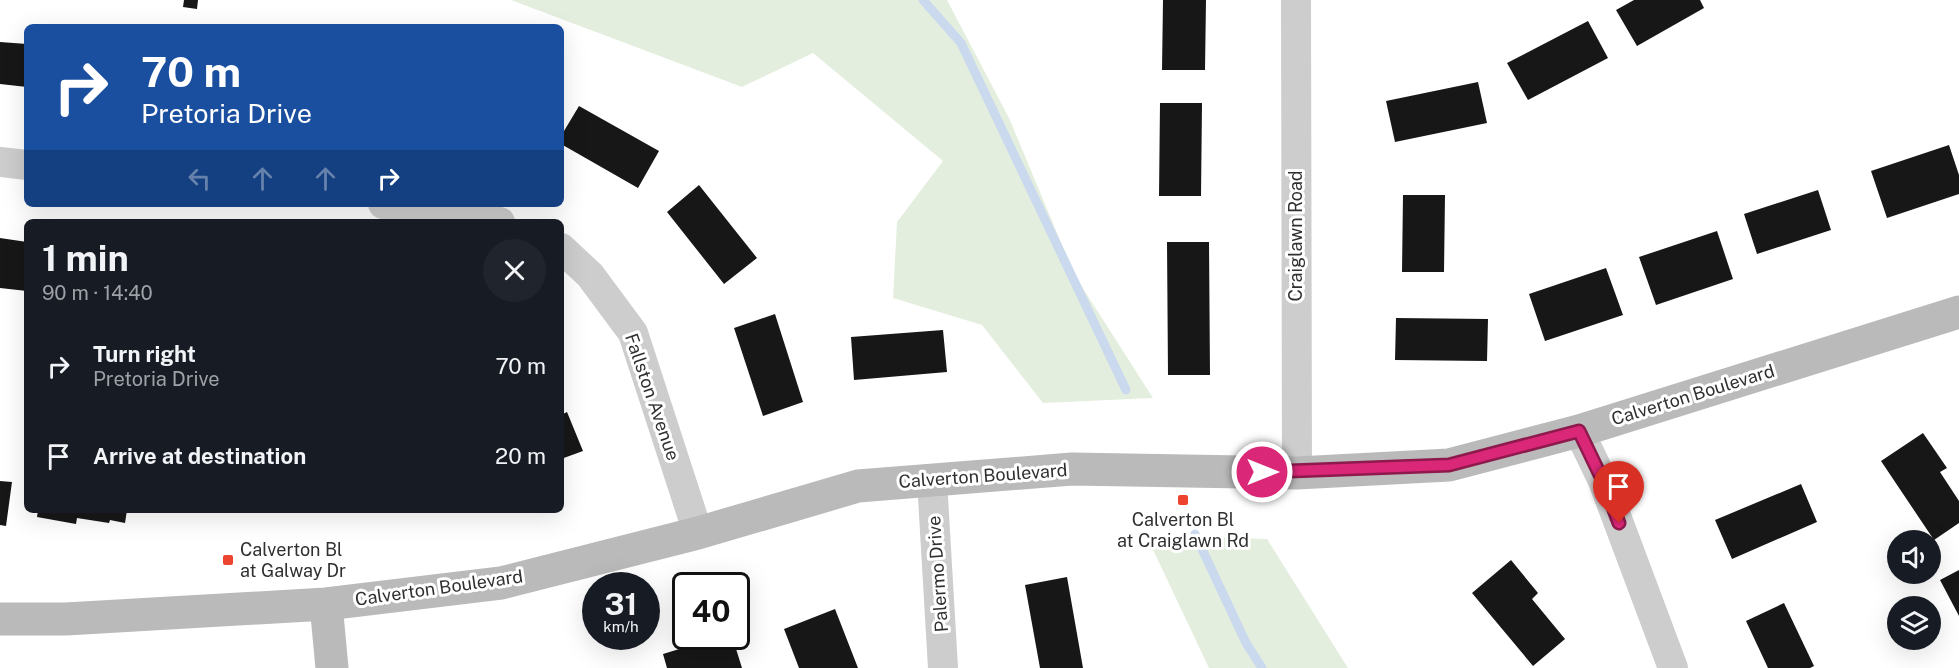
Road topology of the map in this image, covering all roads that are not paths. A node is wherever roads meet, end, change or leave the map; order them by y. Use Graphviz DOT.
graph roads {
  1 [pos="1296,0"];
  2 [pos="0,162"];
  3 [pos="24,165"];
  4 [pos="408,207"];
  5 [pos="484,219"];
  6 [pos="564,251"];
  7 [pos="1959,312"];
  8 [pos="1579,431"];
  9 [pos="1297,473"];
  10 [pos="932,480"];
  11 [pos="698,533"];
  12 [pos="326,604"];
  13 [pos="0,619"];
  14 [pos="332,668"];
  15 [pos="943,668"];
  16 [pos="1673,668"];
  1 -- 9 [label="street, Craiglawn Road"];
  2 -- 3 [label="street"];
  4 -- 5 [label="street"];
  6 -- 11 [label="street, Fallston Avenue"];
  7 -- 8 [label="street, Calverton Boulevard"];
  8 -- 9 [label="street, Calverton Boulevard"];
  8 -- 16 [label="street"];
  9 -- 10 [label="street, Calverton Boulevard"];
  10 -- 11 [label="street, Calverton Boulevard"];
  10 -- 15 [label="street, Palermo Drive"];
  11 -- 12 [label="street, Calverton Boulevard"];
  12 -- 13 [label="street, Calverton Boulevard"];
  12 -- 14 [label="street"];
}
